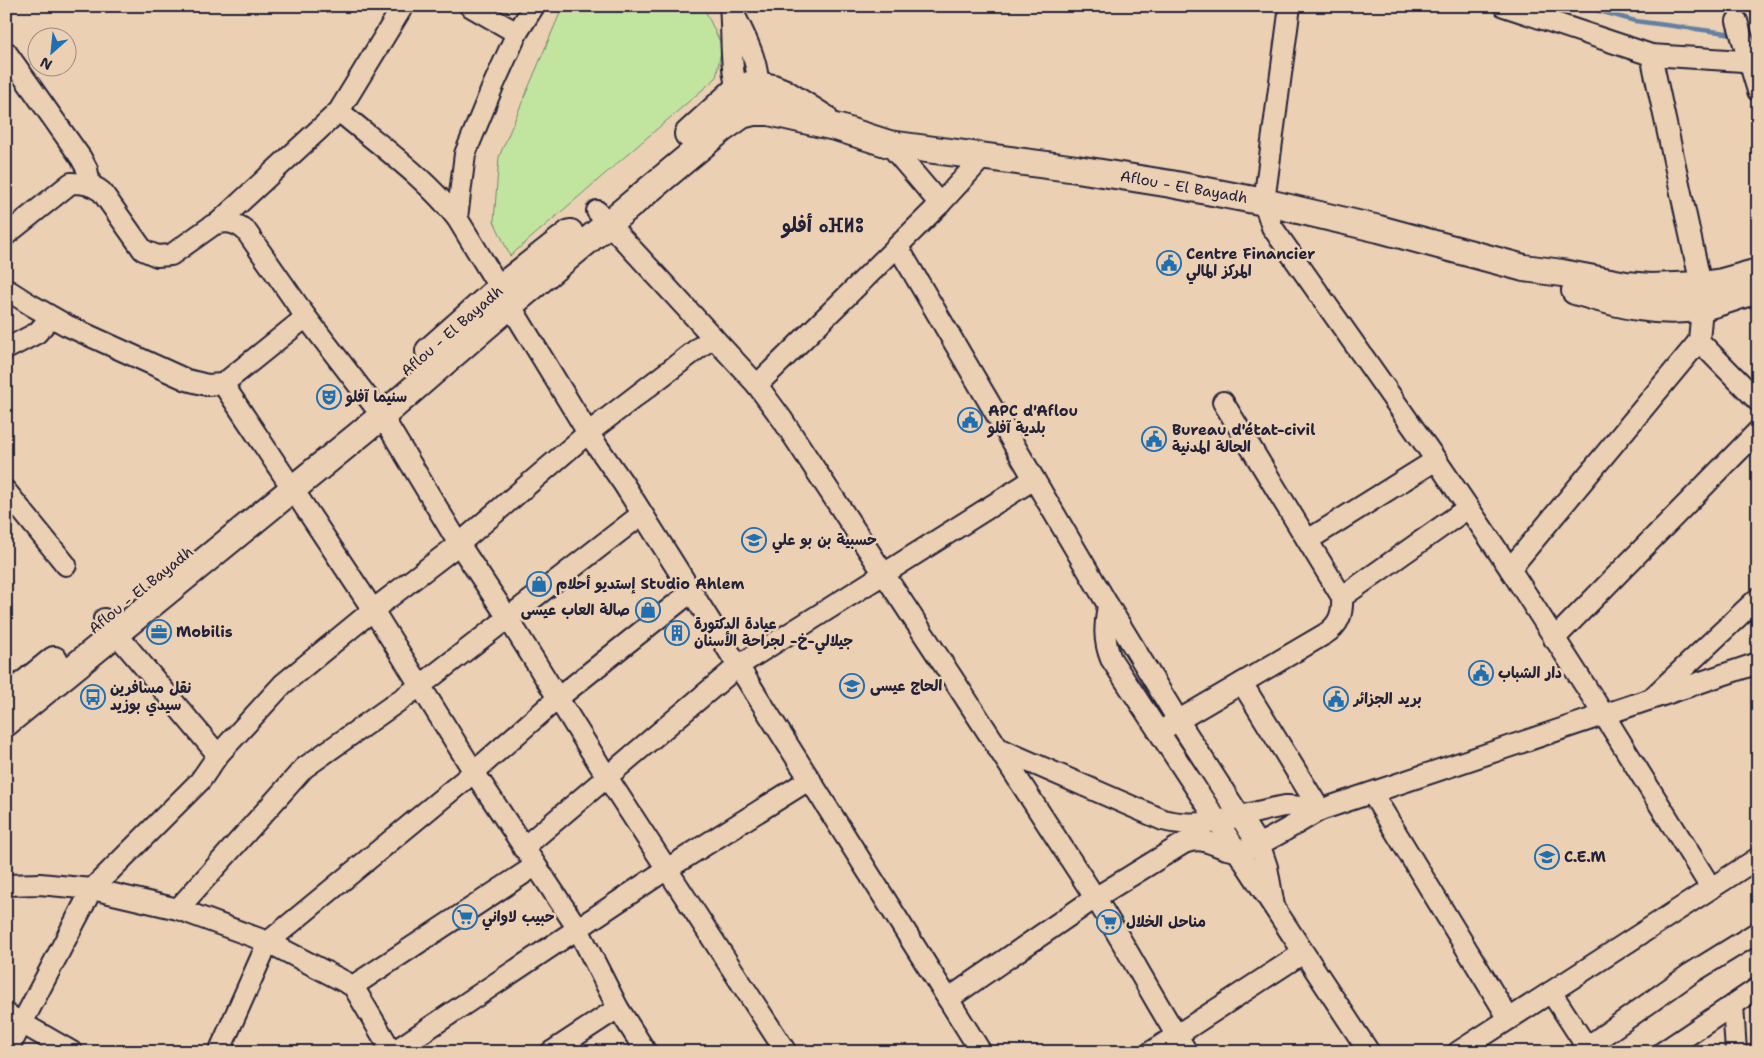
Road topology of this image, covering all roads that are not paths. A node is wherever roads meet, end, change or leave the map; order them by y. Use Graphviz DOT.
graph roads {
  1 [pos="403,6"];
  2 [pos="470,6"];
  3 [pos="534,6"];
  4 [pos="1290,6"];
  5 [pos="1504,6"];
  6 [pos="730,7"];
  7 [pos="1736,21"];
  8 [pos="517,33"];
  9 [pos="6,52"];
  10 [pos="1651,56"];
  11 [pos="1751,59"];
  12 [pos="748,87"];
  13 [pos="1758,91"];
  14 [pos="338,111"];
  15 [pos="754,112"];
  16 [pos="839,128"];
  17 [pos="889,144"];
  18 [pos="984,157"];
  19 [pos="90,185"];
  20 [pos="1264,202"];
  21 [pos="940,204"];
  22 [pos="457,218"];
  23 [pos="603,218"];
  24 [pos="219,222"];
  25 [pos="6,234"];
  26 [pos="898,247"];
  27 [pos="1758,272"];
  28 [pos="6,289"];
  29 [pos="1758,290"];
  30 [pos="1701,296"];
  31 [pos="505,297"];
  32 [pos="51,317"];
  33 [pos="306,317"];
  34 [pos="713,337"];
  35 [pos="1698,341"];
  36 [pos="6,349"];
  37 [pos="223,384"];
  38 [pos="757,385"];
  39 [pos="1758,401"];
  40 [pos="1223,402"];
  41 [pos="376,409"];
  42 [pos="1758,431"];
  43 [pos="588,432"];
  44 [pos="1436,460"];
  45 [pos="1034,479"];
  46 [pos="287,482"];
  47 [pos="6,491"];
  48 [pos="1468,508"];
  49 [pos="642,514"];
  50 [pos="1308,540"];
  51 [pos="459,544"];
  52 [pos="66,565"];
  53 [pos="1510,569"];
  54 [pos="884,574"];
  55 [pos="691,592"];
  56 [pos="1342,597"];
  57 [pos="1758,598"];
  58 [pos="1108,605"];
  59 [pos="373,610"];
  60 [pos="508,618"];
  61 [pos="110,626"];
  62 [pos="1554,639"];
  63 [pos="1758,663"];
  64 [pos="738,666"];
  65 [pos="1242,682"];
  66 [pos="420,686"];
  67 [pos="558,698"];
  68 [pos="1650,700"];
  69 [pos="9,710"];
  70 [pos="1604,715"];
  71 [pos="1178,720"];
  72 [pos="1158,732"];
  73 [pos="1000,749"];
  74 [pos="218,755"];
  75 [pos="1052,771"];
  76 [pos="474,772"];
  77 [pos="607,777"];
  78 [pos="810,779"];
  79 [pos="1372,793"];
  80 [pos="1029,797"];
  81 [pos="1320,810"];
  82 [pos="1241,817"];
  83 [pos="1216,821"];
  84 [pos="1258,844"];
  85 [pos="523,848"];
  86 [pos="1236,850"];
  87 [pos="1758,858"];
  88 [pos="535,866"];
  89 [pos="667,870"];
  90 [pos="6,885"];
  91 [pos="1711,888"];
  92 [pos="92,889"];
  93 [pos="1095,898"];
  94 [pos="1274,906"];
  95 [pos="178,909"];
  96 [pos="578,929"];
  97 [pos="1758,932"];
  98 [pos="268,942"];
  99 [pos="1302,953"];
  100 [pos="353,986"];
  101 [pos="1758,988"];
  102 [pos="1551,992"];
  103 [pos="948,999"];
  104 [pos="1733,1005"];
  105 [pos="618,1008"];
  106 [pos="14,1018"];
  107 [pos="1509,1019"];
  108 [pos="1182,1044"];
  109 [pos="1588,1050"];
  110 [pos="7,1052"];
  111 [pos="72,1052"];
  112 [pos="219,1052"];
  113 [pos="392,1052"];
  114 [pos="551,1052"];
  115 [pos="646,1052"];
  116 [pos="786,1052"];
  117 [pos="981,1052"];
  118 [pos="1151,1052"];
  119 [pos="1369,1052"];
  120 [pos="1458,1052"];
  121 [pos="1663,1052"];
  122 [pos="1736,1052"];
  1 -- 14 [label="street"];
  2 -- 8 [label="street"];
  3 -- 8 [label="street"];
  4 -- 20 [label="street"];
  5 -- 10 [label="street"];
  6 -- 12 [label="street"];
  7 -- 11 [label="street"];
  8 -- 22 [label="street"];
  9 -- 19 [label="street"];
  10 -- 11 [label="street"];
  10 -- 30 [label="street"];
  11 -- 13 [label="street"];
  12 -- 15 [label="street"];
  12 -- 16 [label="main road, Aflou - El Bayadh"];
  12 -- 23 [label="main road, Aflou - El Bayadh"];
  14 -- 22 [label="street"];
  14 -- 24 [label="street"];
  15 -- 16 [label="main road, Aflou - El Bayadh"];
  15 -- 23 [label="main road, Aflou - El Bayadh"];
  16 -- 17 [label="main road, Aflou - El Bayadh"];
  17 -- 18 [label="main road, Aflou - El Bayadh"];
  17 -- 21 [label="street"];
  18 -- 20 [label="main road, Aflou - El Bayadh"];
  18 -- 21 [label="street"];
  19 -- 24 [label="street"];
  19 -- 25 [label="street"];
  20 -- 30 [label="main road, Aflou - El Bayadh"];
  20 -- 44 [label="street"];
  21 -- 26 [label="street"];
  22 -- 31 [label="street"];
  23 -- 31 [label="main road, Aflou - El Bayadh"];
  23 -- 34 [label="street"];
  24 -- 33 [label="street"];
  26 -- 38 [label="street"];
  26 -- 45 [label="street"];
  27 -- 30 [label="main road, Aflou - El Bayadh"];
  28 -- 32 [label="street"];
  29 -- 30 [label="main road, Aflou - El Bayadh"];
  30 -- 35 [label="street"];
  31 -- 41 [label="main road, Aflou - El Bayadh"];
  31 -- 43 [label="street"];
  32 -- 36 [label="street"];
  32 -- 37 [label="street"];
  33 -- 37 [label="street"];
  33 -- 41 [label="street"];
  34 -- 38 [label="street"];
  34 -- 43 [label="street"];
  35 -- 39 [label="street"];
  35 -- 53 [label="street"];
  37 -- 46 [label="street"];
  38 -- 54 [label="street"];
  40 -- 50 [label="street"];
  41 -- 46 [label="main road, Aflou - El Bayadh"];
  41 -- 51 [label="street"];
  42 -- 62 [label="street"];
  43 -- 49 [label="street"];
  43 -- 51 [label="street"];
  44 -- 48 [label="street"];
  44 -- 50 [label="street"];
  45 -- 54 [label="street"];
  45 -- 58 [label="street"];
  46 -- 59 [label="street"];
  46 -- 61 [label="main road, Aflou - El Bayadh"];
  47 -- 52 [label="street"];
  48 -- 53 [label="street"];
  48 -- 56 [label="street"];
  49 -- 55 [label="street"];
  49 -- 60 [label="street"];
  50 -- 56 [label="street"];
  51 -- 59 [label="street"];
  51 -- 60 [label="street"];
  53 -- 62 [label="street"];
  54 -- 64 [label="street"];
  54 -- 73 [label="street"];
  55 -- 64 [label="street"];
  55 -- 67 [label="street"];
  56 -- 65 [label="street"];
  57 -- 68 [label="street"];
  58 -- 71 [label="street"];
  58 -- 72 [label="street"];
  59 -- 66 [label="street"];
  59 -- 74 [label="street"];
  60 -- 66 [label="street"];
  60 -- 67 [label="street"];
  61 -- 69 [label="main road, Aflou - El Bayadh"];
  61 -- 74 [label="street"];
  62 -- 70 [label="street"];
  63 -- 68 [label="street"];
  64 -- 77 [label="street"];
  64 -- 78 [label="street"];
  65 -- 71 [label="street"];
  65 -- 81 [label="street"];
  66 -- 76 [label="street"];
  66 -- 95 [label="street"];
  67 -- 76 [label="street"];
  67 -- 77 [label="street"];
  68 -- 70 [label="street"];
  70 -- 79 [label="street"];
  70 -- 91 [label="street"];
  71 -- 72 [label="street"];
  71 -- 82 [label="street"];
  72 -- 83 [label="street"];
  73 -- 75 [label="street"];
  73 -- 80 [label="street"];
  74 -- 92 [label="street"];
  75 -- 80 [label="street"];
  75 -- 83 [label="street"];
  76 -- 85 [label="street"];
  76 -- 98 [label="street"];
  77 -- 85 [label="street"];
  77 -- 89 [label="street"];
  78 -- 89 [label="street"];
  78 -- 103 [label="street"];
  79 -- 81 [label="street"];
  79 -- 107 [label="street"];
  80 -- 93 [label="street"];
  81 -- 82 [label="street"];
  81 -- 84 [label="street"];
  82 -- 83 [label="street"];
  82 -- 84 [label="street"];
  83 -- 86 [label="street"];
  84 -- 86 [label="street"];
  84 -- 94 [label="street"];
  85 -- 88 [label="street"];
  86 -- 93 [label="street"];
  86 -- 94 [label="street"];
  87 -- 91 [label="street"];
  88 -- 96 [label="street"];
  88 -- 100 [label="street"];
  89 -- 96 [label="street"];
  89 -- 116 [label="street"];
  90 -- 92 [label="street"];
  91 -- 102 [label="street"];
  92 -- 95 [label="street"];
  92 -- 106 [label="street"];
  93 -- 103 [label="street"];
  93 -- 108 [label="street"];
  94 -- 99 [label="street"];
  95 -- 98 [label="street"];
  96 -- 105 [label="street"];
  96 -- 113 [label="street"];
  97 -- 109 [label="street"];
  98 -- 100 [label="street"];
  98 -- 112 [label="street"];
  99 -- 108 [label="street"];
  99 -- 119 [label="street"];
  100 -- 113 [label="street"];
  101 -- 104 [label="street"];
  102 -- 107 [label="street"];
  102 -- 109 [label="street"];
  103 -- 117 [label="street"];
  104 -- 121 [label="street"];
  104 -- 122 [label="street"];
  105 -- 114 [label="street"];
  105 -- 115 [label="street"];
  106 -- 110 [label="street"];
  106 -- 111 [label="street"];
  107 -- 120 [label="street"];
  108 -- 118 [label="street"];
}
